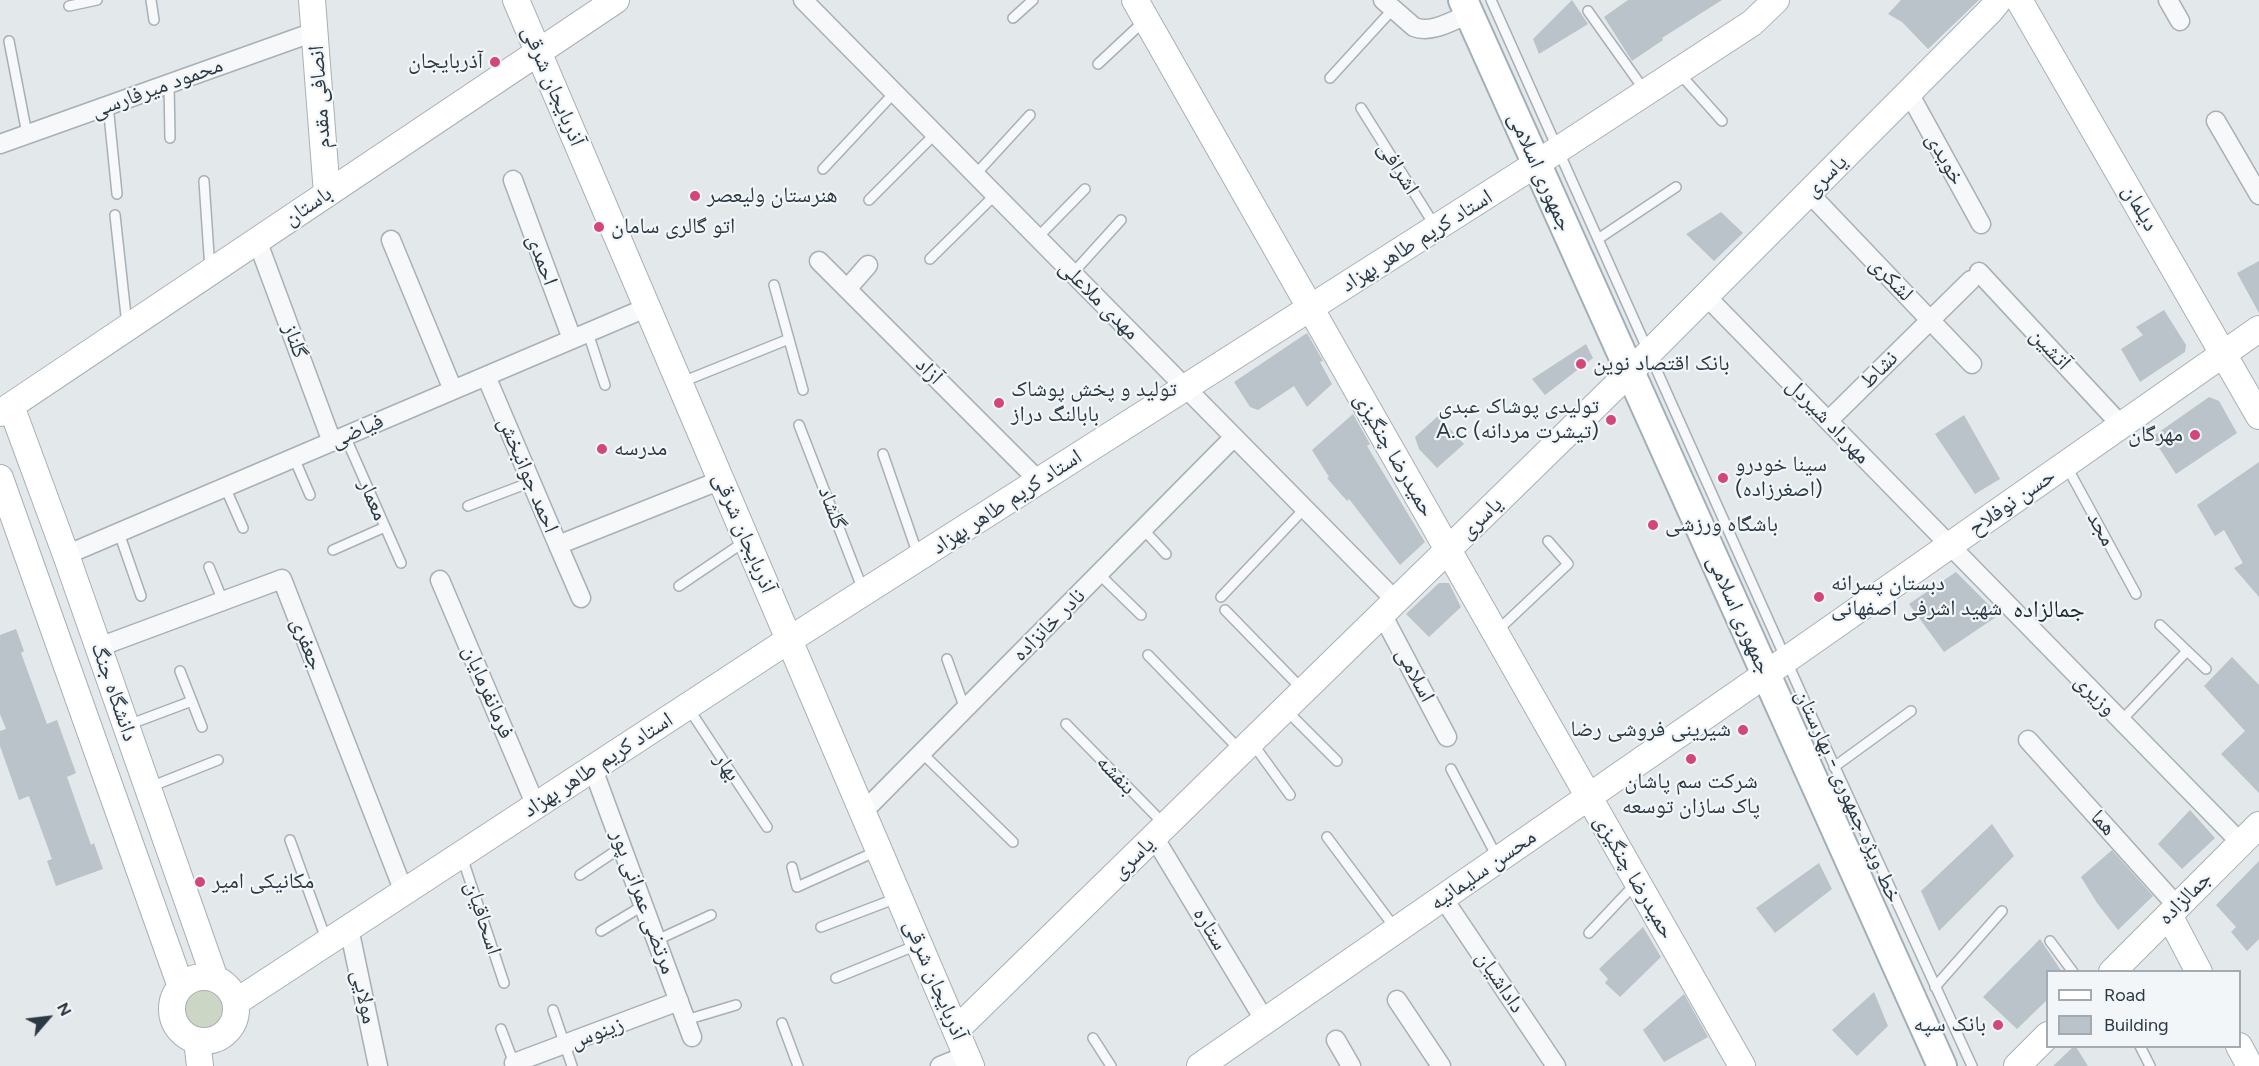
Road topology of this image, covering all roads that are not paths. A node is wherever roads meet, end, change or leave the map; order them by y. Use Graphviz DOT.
graph roads {
  1 [pos="97,0"];
  2 [pos="151,0"];
  3 [pos="312,0"];
  4 [pos="517,0"];
  5 [pos="616,0"];
  6 [pos="803,0"];
  7 [pos="1033,0"];
  8 [pos="1998,0"];
  9 [pos="2019,0"];
  10 [pos="2168,0"];
  11 [pos="1773,1"];
  12 [pos="1388,5"];
  13 [pos="1474,5"];
  14 [pos="69,6"];
  15 [pos="1140,10"];
  16 [pos="1588,11"];
  17 [pos="1013,18"];
  18 [pos="154,20"];
  19 [pos="2180,21"];
  20 [pos="314,32"];
  21 [pos="9,41"];
  22 [pos="538,51"];
  23 [pos="1098,64"];
  24 [pos="1678,72"];
  25 [pos="1330,78"];
  26 [pos="169,83"];
  27 [pos="894,93"];
  28 [pos="1646,93"];
  29 [pos="1909,93"];
  30 [pos="108,105"];
  31 [pos="1361,108"];
  32 [pos="1030,115"];
  33 [pos="1722,121"];
  34 [pos="2216,121"];
  35 [pos="27,134"];
  36 [pos="935,134"];
  37 [pos="170,138"];
  38 [pos="0,144"];
  39 [pos="1547,158"];
  40 [pos="823,169"];
  41 [pos="975,175"];
  42 [pos="513,180"];
  43 [pos="204,181"];
  44 [pos="1677,187"];
  45 [pos="1085,189"];
  46 [pos="1809,193"];
  47 [pos="117,194"];
  48 [pos="327,194"];
  49 [pos="995,195"];
  50 [pos="2259,195"];
  51 [pos="869,200"];
  52 [pos="115,215"];
  53 [pos="1121,220"];
  54 [pos="1981,224"];
  55 [pos="1436,228"];
  56 [pos="1037,238"];
  57 [pos="1598,239"];
  58 [pos="258,240"];
  59 [pos="391,240"];
  60 [pos="930,259"];
  61 [pos="819,261"];
  62 [pos="868,265"];
  63 [pos="210,272"];
  64 [pos="1072,273"];
  65 [pos="774,285"];
  66 [pos="847,289"];
  67 [pos="1706,296"];
  68 [pos="648,307"];
  69 [pos="1311,308"];
  70 [pos="1930,320"];
  71 [pos="128,327"];
  72 [pos="2259,329"];
  73 [pos="580,336"];
  74 [pos="789,339"];
  75 [pos="2223,354"];
  76 [pos="1640,363"];
  77 [pos="1972,364"];
  78 [pos="486,376"];
  79 [pos="680,383"];
  80 [pos="605,385"];
  81 [pos="1186,388"];
  82 [pos="453,390"];
  83 [pos="803,390"];
  84 [pos="5,409"];
  85 [pos="2259,416"];
  86 [pos="1828,421"];
  87 [pos="799,424"];
  88 [pos="2121,425"];
  89 [pos="1234,437"];
  90 [pos="338,439"];
  91 [pos="883,454"];
  92 [pos="294,458"];
  93 [pos="2066,465"];
  94 [pos="0,478"];
  95 [pos="721,480"];
  96 [pos="1039,481"];
  97 [pos="531,482"];
  98 [pos="225,487"];
  99 [pos="310,495"];
  100 [pos="468,506"];
  101 [pos="1305,508"];
  102 [pos="385,527"];
  103 [pos="243,528"];
  104 [pos="1143,529"];
  105 [pos="119,532"];
  106 [pos="747,540"];
  107 [pos="1548,541"];
  108 [pos="558,545"];
  109 [pos="1950,546"];
  110 [pos="333,549"];
  111 [pos="1448,550"];
  112 [pos="1166,554"];
  113 [pos="66,555"];
  114 [pos="919,558"];
  115 [pos="401,563"];
  116 [pos="209,567"];
  117 [pos="1099,574"];
  118 [pos="440,580"];
  119 [pos="679,586"];
  120 [pos="864,592"];
  121 [pos="2136,594"];
  122 [pos="141,596"];
  123 [pos="1221,597"];
  124 [pos="581,598"];
  125 [pos="223,602"];
  126 [pos="1389,608"];
  127 [pos="1226,610"];
  128 [pos="1141,615"];
  129 [pos="2160,625"];
  130 [pos="1495,633"];
  131 [pos="789,640"];
  132 [pos="99,647"];
  133 [pos="2187,651"];
  134 [pos="1148,655"];
  135 [pos="947,659"];
  136 [pos="1776,667"];
  137 [pos="2206,669"];
  138 [pos="180,671"];
  139 [pos="1304,691"];
  140 [pos="192,701"];
  141 [pos="687,707"];
  142 [pos="965,709"];
  143 [pos="1285,709"];
  144 [pos="1911,711"];
  145 [pos="2121,721"];
  146 [pos="1066,724"];
  147 [pos="126,726"];
  148 [pos="202,727"];
  149 [pos="1447,736"];
  150 [pos="2028,740"];
  151 [pos="1247,747"];
  152 [pos="922,753"];
  153 [pos="218,760"];
  154 [pos="1337,761"];
  155 [pos="1834,766"];
  156 [pos="593,769"];
  157 [pos="1451,769"];
  158 [pos="148,788"];
  159 [pos="1290,795"];
  160 [pos="1589,797"];
  161 [pos="536,806"];
  162 [pos="863,812"];
  163 [pos="2259,825"];
  164 [pos="767,827"];
  165 [pos="1160,832"];
  166 [pos="1327,837"];
  167 [pos="290,840"];
  168 [pos="1013,842"];
  169 [pos="2241,843"];
  170 [pos="623,846"];
  171 [pos="879,850"];
  172 [pos="462,854"];
  173 [pos="1498,859"];
  174 [pos="792,867"];
  175 [pos="580,875"];
  176 [pos="1637,882"];
  177 [pos="404,891"];
  178 [pos="899,897"];
  179 [pos="1443,898"];
  180 [pos="644,905"];
  181 [pos="2173,910"];
  182 [pos="2002,911"];
  183 [pos="711,915"];
  184 [pos="821,927"];
  185 [pos="349,928"];
  186 [pos="1396,930"];
  187 [pos="602,931"];
  188 [pos="1589,933"];
  189 [pos="657,940"];
  190 [pos="2050,941"];
  191 [pos="327,942"];
  192 [pos="920,944"];
  193 [pos="2072,970"];
  194 [pos="2114,970"];
  195 [pos="2198,970"];
  196 [pos="836,978"];
  197 [pos="215,979"];
  198 [pos="504,983"];
  199 [pos="181,987"];
  200 [pos="1935,987"];
  201 [pos="1397,1000"];
  202 [pos="679,1001"];
  203 [pos="236,1002"];
  204 [pos="736,1005"];
  205 [pos="553,1010"];
  206 [pos="1265,1021"];
  207 [pos="782,1023"];
  208 [pos="689,1028"];
  209 [pos="501,1029"];
  210 [pos="956,1030"];
  211 [pos="2046,1037"];
  212 [pos="1093,1038"];
  213 [pos="204,1040"];
  214 [pos="1336,1040"];
  215 [pos="566,1045"];
  216 [pos="2141,1048"];
  217 [pos="2240,1048"];
  218 [pos="969,1061"];
  219 [pos="514,1065"];
  220 [pos="200,1066"];
  221 [pos="215,1066"];
  222 [pos="378,1066"];
  223 [pos="572,1066"];
  224 [pos="798,1066"];
  225 [pos="940,1066"];
  226 [pos="1111,1066"];
  227 [pos="1200,1066"];
  228 [pos="1351,1066"];
  229 [pos="1441,1066"];
  230 [pos="1556,1066"];
  231 [pos="1742,1066"];
  232 [pos="1942,1066"];
  233 [pos="1972,1066"];
  234 [pos="2017,1066"];
  235 [pos="2150,1066"];
  236 [pos="2250,1066"];
  1 -- 14 [label="lane"];
  2 -- 18 [label="lane"];
  3 -- 20 [label="street, انصافی مقدم"];
  4 -- 22 [label="street, آذربایجان شرقی"];
  5 -- 22 [label="street, باستان"];
  6 -- 27 [label="street, مهدی ملاعلی"];
  7 -- 17 [label="lane"];
  8 -- 29 [label="street, یاسری"];
  9 -- 75 [label="street, دیلمان"];
  10 -- 19 [label="street"];
  11 -- 24 [label="street, استاد کریم طاهر بهزاد"];
  12 -- 13 [label="street"];
  12 -- 25 [label="lane"];
  13 -- 39 [label="main road, جمهوری اسلامی"];
  15 -- 23 [label="lane"];
  15 -- 69 [label="street, حمیدرضا چنگیزی"];
  16 -- 28 [label="lane"];
  20 -- 26 [label="street, محمود میرفارسی"];
  20 -- 48 [label="street, انصافی مقدم"];
  21 -- 35 [label="lane"];
  22 -- 48 [label="street, باستان"];
  22 -- 68 [label="street, آذربایجان شرقی"];
  24 -- 28 [label="street, استاد کریم طاهر بهزاد"];
  24 -- 33 [label="lane"];
  26 -- 30 [label="street, محمود میرفارسی"];
  26 -- 37 [label="lane"];
  27 -- 36 [label="street, مهدی ملاعلی"];
  27 -- 40 [label="lane"];
  28 -- 39 [label="street, استاد کریم طاهر بهزاد"];
  29 -- 46 [label="street, یاسری"];
  29 -- 54 [label="street, خویدی"];
  30 -- 35 [label="street, محمود میرفارسی"];
  30 -- 47 [label="lane"];
  31 -- 55 [label="lane, اشرافی"];
  32 -- 41 [label="lane"];
  34 -- 50 [label="street"];
  35 -- 38 [label="street, محمود میرفارسی"];
  36 -- 41 [label="street, مهدی ملاعلی"];
  36 -- 51 [label="lane"];
  39 -- 55 [label="street, استاد کریم طاهر بهزاد"];
  39 -- 57 [label="lane"];
  39 -- 76 [label="main road, جمهوری اسلامی"];
  41 -- 49 [label="street, مهدی ملاعلی"];
  42 -- 73 [label="street, احمدی"];
  43 -- 63 [label="lane"];
  44 -- 57 [label="lane"];
  45 -- 56 [label="lane"];
  46 -- 67 [label="street, یاسری"];
  46 -- 70 [label="street, لشکری"];
  48 -- 58 [label="street, باستان"];
  49 -- 56 [label="street, مهدی ملاعلی"];
  49 -- 60 [label="lane"];
  52 -- 71 [label="lane"];
  53 -- 64 [label="lane"];
  55 -- 69 [label="street, استاد کریم طاهر بهزاد"];
  56 -- 64 [label="street, مهدی ملاعلی"];
  57 -- 76 [label="lane"];
  58 -- 63 [label="street, باستان"];
  58 -- 90 [label="street, گلناز"];
  59 -- 82 [label="street"];
  61 -- 66 [label="street, آزاد"];
  62 -- 66 [label="street"];
  63 -- 71 [label="street, باستان"];
  64 -- 81 [label="street, مهدی ملاعلی"];
  65 -- 74 [label="lane"];
  66 -- 96 [label="street, آزاد"];
  67 -- 76 [label="street, یاسری"];
  67 -- 86 [label="street, مهرداد شیردل"];
  68 -- 73 [label="street, فیاضی"];
  68 -- 79 [label="street, آذربایجان شرقی"];
  69 -- 81 [label="street, استاد کریم طاهر بهزاد"];
  69 -- 111 [label="street, حمیدرضا چنگیزی"];
  70 -- 77 [label="street, لشکری"];
  70 -- 86 [label="street, نشاط"];
  70 -- 88 [label="street, آتشین"];
  71 -- 84 [label="street, باستان"];
  72 -- 75 [label="street, حسن نوفلاح"];
  73 -- 78 [label="street, فیاضی"];
  73 -- 80 [label="lane"];
  74 -- 79 [label="lane"];
  74 -- 83 [label="lane"];
  75 -- 85 [label="street, دیلمان"];
  75 -- 88 [label="street, حسن نوفلاح"];
  76 -- 111 [label="street, یاسری"];
  76 -- 136 [label="main road, جمهوری اسلامی"];
  78 -- 82 [label="street, فیاضی"];
  78 -- 97 [label="street, احمد جوانبخش"];
  79 -- 95 [label="street, آذربایجان شرقی"];
  81 -- 89 [label="street, مهدی ملاعلی"];
  81 -- 96 [label="street, استاد کریم طاهر بهزاد"];
  82 -- 90 [label="street, فیاضی"];
  84 -- 113 [label="street, دانشگاه جنگ"];
  86 -- 109 [label="street, مهرداد شیردل"];
  87 -- 120 [label="lane, گلشاد"];
  88 -- 93 [label="street, حسن نوفلاح"];
  89 -- 101 [label="street, مهدی ملاعلی"];
  89 -- 104 [label="street, نادر خانزاده"];
  90 -- 92 [label="street, فیاضی"];
  90 -- 102 [label="lane, معمار"];
  91 -- 114 [label="lane"];
  92 -- 98 [label="street, فیاضی"];
  92 -- 99 [label="lane"];
  93 -- 109 [label="street, حسن نوفلاح"];
  93 -- 121 [label="lane, مجد"];
  94 -- 199 [label="street, دانشگاه جنگ"];
  95 -- 106 [label="street, آذربایجان شرقی"];
  95 -- 108 [label="street, احمد جوانبخش"];
  96 -- 114 [label="street, استاد کریم طاهر بهزاد"];
  97 -- 100 [label="lane"];
  97 -- 108 [label="street, احمد جوانبخش"];
  98 -- 103 [label="lane"];
  98 -- 105 [label="street, فیاضی"];
  101 -- 123 [label="lane"];
  101 -- 126 [label="street, مهدی ملاعلی"];
  102 -- 110 [label="lane"];
  102 -- 115 [label="lane, معمار"];
  104 -- 112 [label="lane"];
  104 -- 117 [label="street, نادر خانزاده"];
  105 -- 113 [label="street, فیاضی"];
  105 -- 122 [label="lane"];
  106 -- 119 [label="lane"];
  106 -- 131 [label="street, آذربایجان شرقی"];
  107 -- 130 [label="lane"];
  108 -- 124 [label="street"];
  109 -- 136 [label="street, حسن نوفلاح"];
  109 -- 145 [label="street, وزیری"];
  111 -- 126 [label="street, یاسری"];
  111 -- 130 [label="street, حمیدرضا چنگیزی"];
  113 -- 132 [label="street, دانشگاه جنگ"];
  114 -- 120 [label="street, استاد کریم طاهر بهزاد"];
  116 -- 125 [label="lane"];
  117 -- 128 [label="lane"];
  117 -- 142 [label="street, نادر خانزاده"];
  118 -- 161 [label="street, فرمانفرمایان"];
  120 -- 131 [label="street, استاد کریم طاهر بهزاد"];
  125 -- 132 [label="street, جعفری"];
  125 -- 177 [label="street, جعفری"];
  126 -- 139 [label="street, یاسری"];
  126 -- 149 [label="street, اسلامی"];
  127 -- 139 [label="lane"];
  129 -- 133 [label="lane"];
  130 -- 160 [label="street, حمیدرضا چنگیزی"];
  131 -- 141 [label="street, استاد کریم طاهر بهزاد"];
  131 -- 162 [label="street, آذربایجان شرقی"];
  132 -- 147 [label="street, دانشگاه جنگ"];
  133 -- 137 [label="lane"];
  133 -- 145 [label="lane"];
  134 -- 151 [label="lane"];
  135 -- 142 [label="lane"];
  136 -- 155 [label="lane, خط ویژه جمهوری - بهارستان"];
  136 -- 160 [label="street, محسن سلیمانیه"];
  136 -- 232 [label="main road, جمهوری اسلامی"];
  138 -- 140 [label="lane"];
  139 -- 143 [label="street, یاسری"];
  140 -- 147 [label="lane"];
  140 -- 148 [label="lane"];
  141 -- 156 [label="street, استاد کریم طاهر بهزاد"];
  141 -- 164 [label="lane, بهار"];
  142 -- 152 [label="street, نادر خانزاده"];
  143 -- 151 [label="street, یاسری"];
  143 -- 154 [label="lane"];
  144 -- 155 [label="lane"];
  145 -- 169 [label="street, وزیری"];
  146 -- 165 [label="lane, بنفشه"];
  147 -- 158 [label="street, دانشگاه جنگ"];
  150 -- 181 [label="street, هما"];
  151 -- 159 [label="lane"];
  151 -- 165 [label="street, یاسری"];
  152 -- 162 [label="street, نادر خانزاده"];
  152 -- 168 [label="lane"];
  153 -- 158 [label="lane"];
  155 -- 200 [label="lane, خط ویژه جمهوری - بهارستان"];
  156 -- 161 [label="street, استاد کریم طاهر بهزاد"];
  156 -- 170 [label="street, مرتضی عمرانی پور"];
  157 -- 173 [label="lane"];
  158 -- 197 [label="street, دانشگاه جنگ"];
  160 -- 173 [label="street, محسن سلیمانیه"];
  160 -- 176 [label="street, حمیدرضا چنگیزی"];
  161 -- 172 [label="street, استاد کریم طاهر بهزاد"];
  162 -- 171 [label="street, آذربایجان شرقی"];
  163 -- 169 [label="street, جمالزاده"];
  165 -- 206 [label="street, ستاره"];
  165 -- 210 [label="street, یاسری"];
  166 -- 186 [label="lane"];
  167 -- 191 [label="lane"];
  169 -- 181 [label="street, جمالزاده"];
  170 -- 175 [label="lane"];
  170 -- 180 [label="street, مرتضی عمرانی پور"];
  171 -- 174 [label="lane"];
  171 -- 178 [label="street, آذربایجان شرقی"];
  172 -- 177 [label="street, استاد کریم طاهر بهزاد"];
  172 -- 198 [label="lane, اسحاقیان"];
  173 -- 179 [label="street, محسن سلیمانیه"];
  176 -- 188 [label="lane"];
  176 -- 231 [label="street, حمیدرضا چنگیزی"];
  177 -- 185 [label="street, استاد کریم طاهر بهزاد"];
  178 -- 184 [label="lane"];
  178 -- 192 [label="street, آذربایجان شرقی"];
  179 -- 186 [label="street, محسن سلیمانیه"];
  179 -- 230 [label="street, داداشیان"];
  180 -- 187 [label="lane"];
  180 -- 189 [label="street, مرتضی عمرانی پور"];
  181 -- 194 [label="street, جمالزاده"];
  181 -- 195 [label="street"];
  182 -- 200 [label="lane"];
  183 -- 189 [label="lane"];
  185 -- 191 [label="street, استاد کریم طاهر بهزاد"];
  185 -- 222 [label="street, مولایی"];
  186 -- 206 [label="street, محسن سلیمانیه"];
  189 -- 202 [label="street, مرتضی عمرانی پور"];
  190 -- 193 [label="lane"];
  191 -- 203 [label="street, استاد کریم طاهر بهزاد"];
  192 -- 196 [label="lane"];
  192 -- 210 [label="street, آذربایجان شرقی"];
  197 -- 199 [label="street"];
  197 -- 203 [label="street"];
  199 -- 213 [label="street"];
  200 -- 233 [label="lane, خط ویژه جمهوری - بهارستان"];
  201 -- 229 [label="street"];
  202 -- 208 [label="street, مرتضی عمرانی پور"];
  202 -- 215 [label="street, زینوس"];
  203 -- 213 [label="street"];
  204 -- 208 [label="lane"];
  205 -- 215 [label="lane"];
  206 -- 227 [label="street, محسن سلیمانیه"];
  207 -- 224 [label="lane"];
  209 -- 219 [label="lane"];
  210 -- 218 [label="street, آذربایجان شرقی"];
  211 -- 234 [label="street"];
  212 -- 226 [label="lane"];
  213 -- 220 [label="street"];
  213 -- 221 [label="street"];
  214 -- 228 [label="street"];
  215 -- 219 [label="street, زینوس"];
  215 -- 223 [label="lane"];
  216 -- 235 [label="lane"];
  217 -- 236 [label="street"];
  218 -- 225 [label="street"];
}
